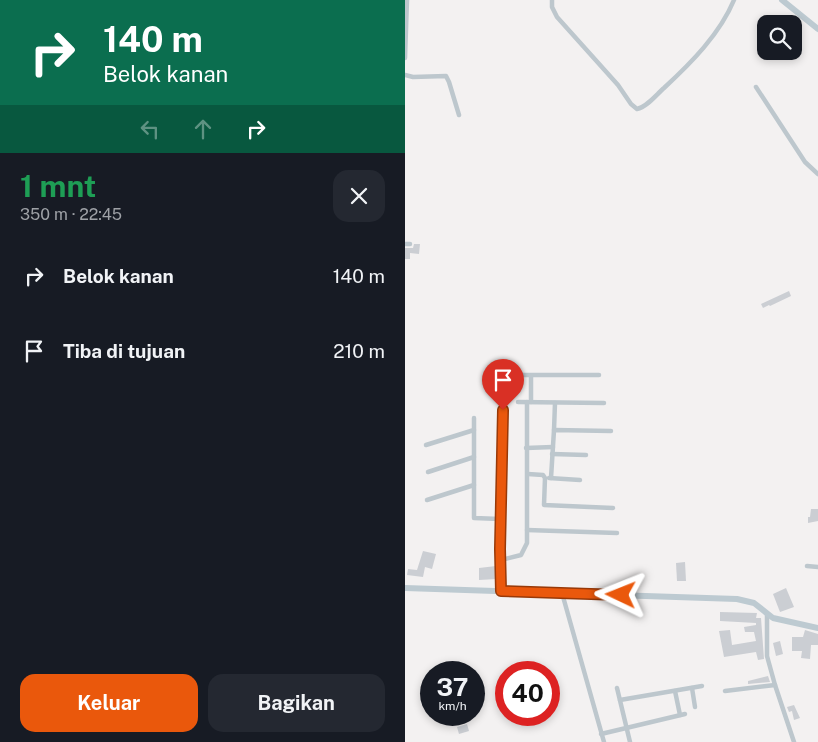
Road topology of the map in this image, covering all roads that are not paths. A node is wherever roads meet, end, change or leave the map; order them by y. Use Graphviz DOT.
graph roads {
  1 [pos="407,0"];
  2 [pos="552,0"];
  3 [pos="734,0"];
  4 [pos="782,0"];
  5 [pos="818,29"];
  6 [pos="405,58"];
  7 [pos="405,75"];
  8 [pos="756,87"];
  9 [pos="459,115"];
  10 [pos="818,174"];
  11 [pos="511,375"];
  12 [pos="599,375"];
  13 [pos="531,376"];
  14 [pos="518,402"];
  15 [pos="529,402"];
  16 [pos="555,403"];
  17 [pos="604,403"];
  18 [pos="503,410"];
  19 [pos="474,418"];
  20 [pos="474,430"];
  21 [pos="554,430"];
  22 [pos="611,431"];
  23 [pos="426,445"];
  24 [pos="553,447"];
  25 [pos="526,448"];
  26 [pos="552,454"];
  27 [pos="586,455"];
  28 [pos="474,457"];
  29 [pos="428,472"];
  30 [pos="528,474"];
  31 [pos="548,478"];
  32 [pos="580,480"];
  33 [pos="474,485"];
  34 [pos="427,500"];
  35 [pos="613,508"];
  36 [pos="500,519"];
  37 [pos="527,530"];
  38 [pos="617,533"];
  39 [pos="501,560"];
  40 [pos="807,566"];
  41 [pos="818,566"];
  42 [pos="405,588"];
  43 [pos="501,591"];
  44 [pos="562,593"];
  45 [pos="767,614"];
  46 [pos="818,628"];
  47 [pos="775,685"];
  48 [pos="701,686"];
  49 [pos="617,688"];
  50 [pos="692,688"];
  51 [pos="675,691"];
  52 [pos="725,691"];
  53 [pos="620,700"];
  54 [pos="695,707"];
  55 [pos="626,728"];
  56 [pos="601,734"];
  57 [pos="604,742"];
  58 [pos="629,742"];
  59 [pos="795,742"];
  1 -- 6 [label="street"];
  2 -- 3 [label="street"];
  4 -- 5 [label="street"];
  7 -- 9 [label="street"];
  8 -- 10 [label="street"];
  11 -- 13 [label="street"];
  12 -- 13 [label="street"];
  13 -- 15 [label="street"];
  14 -- 15 [label="street"];
  15 -- 16 [label="street"];
  15 -- 25 [label="street"];
  16 -- 17 [label="street"];
  16 -- 21 [label="street"];
  18 -- 36 [label="street"];
  19 -- 20 [label="street"];
  20 -- 23 [label="street"];
  20 -- 28 [label="street"];
  21 -- 22 [label="street"];
  21 -- 24 [label="street"];
  24 -- 25 [label="street"];
  24 -- 26 [label="street"];
  25 -- 30 [label="street"];
  26 -- 27 [label="street"];
  26 -- 31 [label="street"];
  28 -- 29 [label="street"];
  28 -- 33 [label="street"];
  30 -- 31 [label="street"];
  30 -- 37 [label="street"];
  31 -- 32 [label="street"];
  31 -- 35 [label="street"];
  33 -- 34 [label="street"];
  33 -- 36 [label="street"];
  36 -- 39 [label="street"];
  37 -- 38 [label="street"];
  37 -- 39 [label="street"];
  39 -- 43 [label="street"];
  40 -- 41 [label="street"];
  42 -- 43 [label="street"];
  43 -- 44 [label="street"];
  44 -- 45 [label="street"];
  44 -- 56 [label="street"];
  45 -- 46 [label="street"];
  45 -- 47 [label="street"];
  47 -- 52 [label="street"];
  47 -- 59 [label="street"];
  48 -- 50 [label="street"];
  49 -- 53 [label="street"];
  50 -- 51 [label="street"];
  50 -- 54 [label="street"];
  51 -- 53 [label="street"];
  51 -- 55 [label="street"];
  53 -- 55 [label="street"];
  55 -- 56 [label="street"];
  55 -- 58 [label="street"];
  56 -- 57 [label="street"];
}
